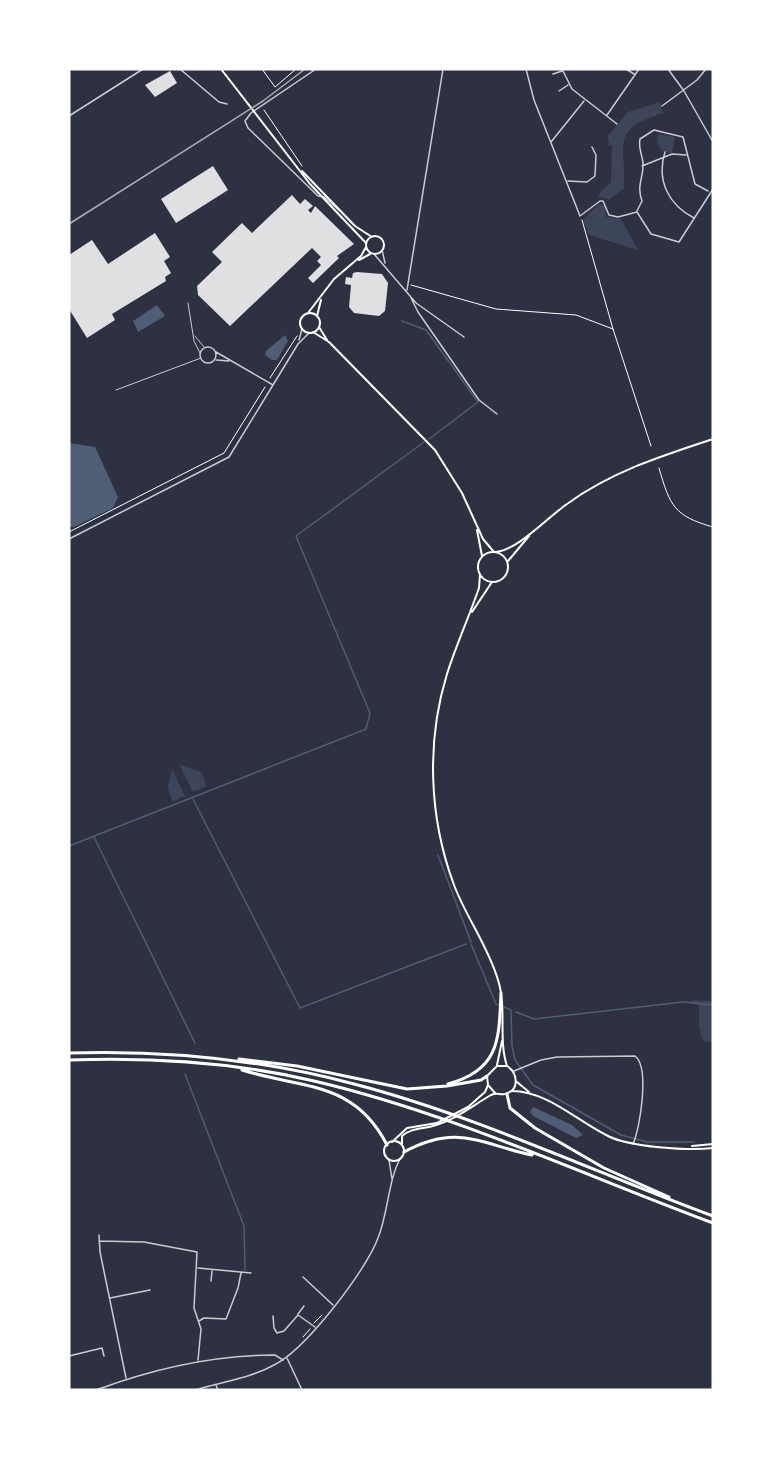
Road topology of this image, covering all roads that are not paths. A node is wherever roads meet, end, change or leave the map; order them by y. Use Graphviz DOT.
graph roads {
  1 [pos="142,69"];
  2 [pos="180,69"];
  3 [pos="185,69"];
  4 [pos="221,69"];
  5 [pos="316,69"];
  6 [pos="443,69"];
  7 [pos="526,69"];
  8 [pos="597,69"];
  9 [pos="605,69"];
  10 [pos="626,69"];
  11 [pos="639,69"];
  12 [pos="668,69"];
  13 [pos="706,69"];
  14 [pos="562,70"];
  15 [pos="186,73"];
  16 [pos="552,74"];
  17 [pos="634,75"];
  18 [pos="568,85"];
  19 [pos="684,90"];
  20 [pos="559,91"];
  21 [pos="584,100"];
  22 [pos="227,105"];
  23 [pos="662,106"];
  24 [pos="69,116"];
  25 [pos="606,116"];
  26 [pos="617,124"];
  27 [pos="551,142"];
  28 [pos="713,142"];
  29 [pos="592,147"];
  30 [pos="665,152"];
  31 [pos="686,155"];
  32 [pos="663,159"];
  33 [pos="296,165"];
  34 [pos="642,166"];
  35 [pos="567,181"];
  36 [pos="713,189"];
  37 [pos="710,192"];
  38 [pos="321,197"];
  39 [pos="637,212"];
  40 [pos="343,213"];
  41 [pos="694,218"];
  42 [pos="372,237"];
  43 [pos="366,245"];
  44 [pos="382,250"];
  45 [pos="373,254"];
  46 [pos="351,265"];
  47 [pos="386,267"];
  48 [pos="407,290"];
  49 [pos="322,297"];
  50 [pos="411,298"];
  51 [pos="188,303"];
  52 [pos="308,313"];
  53 [pos="317,316"];
  54 [pos="319,327"];
  55 [pos="302,328"];
  56 [pos="311,333"];
  57 [pos="194,334"];
  58 [pos="464,337"];
  59 [pos="329,342"];
  60 [pos="298,344"];
  61 [pos="204,347"];
  62 [pos="216,352"];
  63 [pos="200,353"];
  64 [pos="201,358"];
  65 [pos="214,360"];
  66 [pos="232,362"];
  67 [pos="273,385"];
  68 [pos="116,390"];
  69 [pos="497,414"];
  70 [pos="713,439"];
  71 [pos="469,508"];
  72 [pos="533,532"];
  73 [pos="69,539"];
  74 [pos="494,552"];
  75 [pos="482,556"];
  76 [pos="507,563"];
  77 [pos="480,574"];
  78 [pos="492,582"];
  79 [pos="467,622"];
  80 [pos="501,993"];
  81 [pos="503,1035"];
  82 [pos="69,1053"];
  83 [pos="228,1059"];
  84 [pos="69,1060"];
  85 [pos="497,1065"];
  86 [pos="232,1066"];
  87 [pos="507,1066"];
  88 [pos="514,1071"];
  89 [pos="487,1076"];
  90 [pos="517,1082"];
  91 [pos="488,1085"];
  92 [pos="420,1089"];
  93 [pos="512,1090"];
  94 [pos="495,1093"];
  95 [pos="532,1093"];
  96 [pos="507,1094"];
  97 [pos="392,1142"];
  98 [pos="632,1144"];
  99 [pos="387,1145"];
  100 [pos="402,1145"];
  101 [pos="713,1146"];
  102 [pos="404,1152"];
  103 [pos="543,1157"];
  104 [pos="400,1159"];
  105 [pos="389,1160"];
  106 [pos="393,1183"];
  107 [pos="695,1209"];
  108 [pos="713,1216"];
  109 [pos="713,1223"];
  110 [pos="99,1235"];
  111 [pos="99,1241"];
  112 [pos="196,1268"];
  113 [pos="212,1270"];
  114 [pos="241,1273"];
  115 [pos="251,1273"];
  116 [pos="303,1277"];
  117 [pos="211,1281"];
  118 [pos="150,1290"];
  119 [pos="109,1298"];
  120 [pos="333,1305"];
  121 [pos="304,1306"];
  122 [pos="298,1315"];
  123 [pos="273,1316"];
  124 [pos="198,1321"];
  125 [pos="314,1326"];
  126 [pos="69,1356"];
  127 [pos="104,1356"];
  128 [pos="287,1358"];
  129 [pos="198,1360"];
  130 [pos="283,1360"];
  131 [pos="126,1379"];
  132 [pos="216,1384"];
  133 [pos="105,1388"];
  134 [pos="96,1390"];
  135 [pos="195,1390"];
  136 [pos="218,1390"];
  137 [pos="302,1390"];
  1 -- 24 [label="street"];
  2 -- 15 [label="street"];
  3 -- 15 [label="street"];
  4 -- 33 [label="main road"];
  5 -- 38 [label="street"];
  6 -- 48 [label="street"];
  7 -- 27 [label="street"];
  8 -- 9 [label="street"];
  10 -- 17 [label="street"];
  11 -- 17 [label="street"];
  12 -- 19 [label="street"];
  13 -- 19 [label="street"];
  14 -- 16 [label="street"];
  14 -- 18 [label="street"];
  15 -- 22 [label="street"];
  17 -- 25 [label="street"];
  18 -- 20 [label="street"];
  18 -- 21 [label="street"];
  19 -- 23 [label="street"];
  19 -- 28 [label="street"];
  21 -- 25 [label="street"];
  21 -- 27 [label="street"];
  25 -- 26 [label="street"];
  27 -- 35 [label="street"];
  29 -- 35 [label="street"];
  30 -- 32 [label="street"];
  31 -- 32 [label="street"];
  31 -- 34 [label="street"];
  31 -- 37 [label="street"];
  32 -- 34 [label="street"];
  32 -- 41 [label="street"];
  33 -- 38 [label="main road"];
  33 -- 40 [label="main road"];
  34 -- 39 [label="street"];
  35 -- 39 [label="street"];
  36 -- 37 [label="street"];
  37 -- 41 [label="street"];
  38 -- 40 [label="street"];
  38 -- 43 [label="main road"];
  39 -- 41 [label="street"];
  40 -- 42 [label="main road"];
  42 -- 43 [label="main road"];
  42 -- 44 [label="main road"];
  43 -- 45 [label="main road"];
  43 -- 46 [label="main road"];
  44 -- 45 [label="main road"];
  44 -- 47 [label="street"];
  45 -- 46 [label="main road"];
  45 -- 47 [label="street"];
  46 -- 49 [label="main road"];
  47 -- 48 [label="street"];
  48 -- 50 [label="street"];
  49 -- 52 [label="main road"];
  49 -- 53 [label="main road"];
  50 -- 58 [label="street"];
  50 -- 69 [label="street"];
  51 -- 57 [label="lane"];
  52 -- 53 [label="main road"];
  52 -- 55 [label="main road"];
  53 -- 54 [label="main road"];
  54 -- 56 [label="main road"];
  54 -- 59 [label="main road"];
  55 -- 56 [label="main road"];
  55 -- 60 [label="street"];
  56 -- 59 [label="main road"];
  56 -- 60 [label="street"];
  57 -- 61 [label="lane"];
  57 -- 63 [label="lane"];
  59 -- 71 [label="main road"];
  60 -- 67 [label="street"];
  61 -- 62 [label="street"];
  61 -- 63 [label="street"];
  62 -- 65 [label="street"];
  62 -- 66 [label="street"];
  63 -- 64 [label="street"];
  64 -- 65 [label="street"];
  64 -- 68 [label="lane"];
  65 -- 66 [label="street"];
  66 -- 67 [label="street"];
  67 -- 73 [label="street"];
  70 -- 72 [label="main road"];
  71 -- 74 [label="main road"];
  71 -- 75 [label="main road"];
  72 -- 74 [label="main road"];
  72 -- 76 [label="main road"];
  74 -- 75 [label="main road"];
  74 -- 76 [label="main road"];
  75 -- 77 [label="main road"];
  76 -- 78 [label="main road"];
  77 -- 78 [label="main road"];
  77 -- 79 [label="main road"];
  78 -- 79 [label="main road"];
  79 -- 80 [label="main road"];
  80 -- 81 [label="main road"];
  80 -- 92 [label="highway"];
  81 -- 85 [label="main road"];
  81 -- 87 [label="main road"];
  82 -- 83 [label="highway"];
  83 -- 92 [label="highway"];
  83 -- 107 [label="highway"];
  84 -- 86 [label="highway"];
  85 -- 87 [label="main road"];
  85 -- 89 [label="main road"];
  86 -- 99 [label="highway"];
  86 -- 103 [label="highway"];
  87 -- 88 [label="main road"];
  88 -- 90 [label="main road"];
  88 -- 98 [label="street"];
  89 -- 91 [label="main road"];
  89 -- 92 [label="highway"];
  90 -- 93 [label="main road"];
  90 -- 95 [label="main road"];
  91 -- 94 [label="main road"];
  91 -- 97 [label="main road"];
  93 -- 95 [label="main road"];
  93 -- 96 [label="main road"];
  94 -- 96 [label="main road"];
  94 -- 100 [label="main road"];
  95 -- 98 [label="main road"];
  96 -- 107 [label="highway"];
  97 -- 99 [label="main road"];
  97 -- 100 [label="main road"];
  98 -- 101 [label="main road"];
  99 -- 105 [label="main road"];
  100 -- 102 [label="main road"];
  102 -- 103 [label="highway"];
  102 -- 104 [label="main road"];
  103 -- 109 [label="highway"];
  104 -- 105 [label="main road"];
  104 -- 106 [label="street"];
  105 -- 106 [label="street"];
  106 -- 120 [label="street"];
  107 -- 108 [label="highway"];
  110 -- 111 [label="street"];
  111 -- 112 [label="street"];
  111 -- 119 [label="street"];
  112 -- 113 [label="street"];
  112 -- 124 [label="street"];
  113 -- 114 [label="street"];
  113 -- 117 [label="street"];
  114 -- 115 [label="street"];
  114 -- 124 [label="street"];
  116 -- 120 [label="street"];
  118 -- 119 [label="street"];
  119 -- 131 [label="street"];
  120 -- 125 [label="street"];
  121 -- 122 [label="street"];
  122 -- 123 [label="street"];
  122 -- 125 [label="street"];
  124 -- 129 [label="street"];
  125 -- 128 [label="street"];
  126 -- 127 [label="street"];
  128 -- 130 [label="street"];
  128 -- 137 [label="street"];
  129 -- 130 [label="street"];
  129 -- 131 [label="street"];
  130 -- 132 [label="street"];
  131 -- 133 [label="street"];
  132 -- 135 [label="street"];
  132 -- 136 [label="street"];
  133 -- 134 [label="street"];
}
